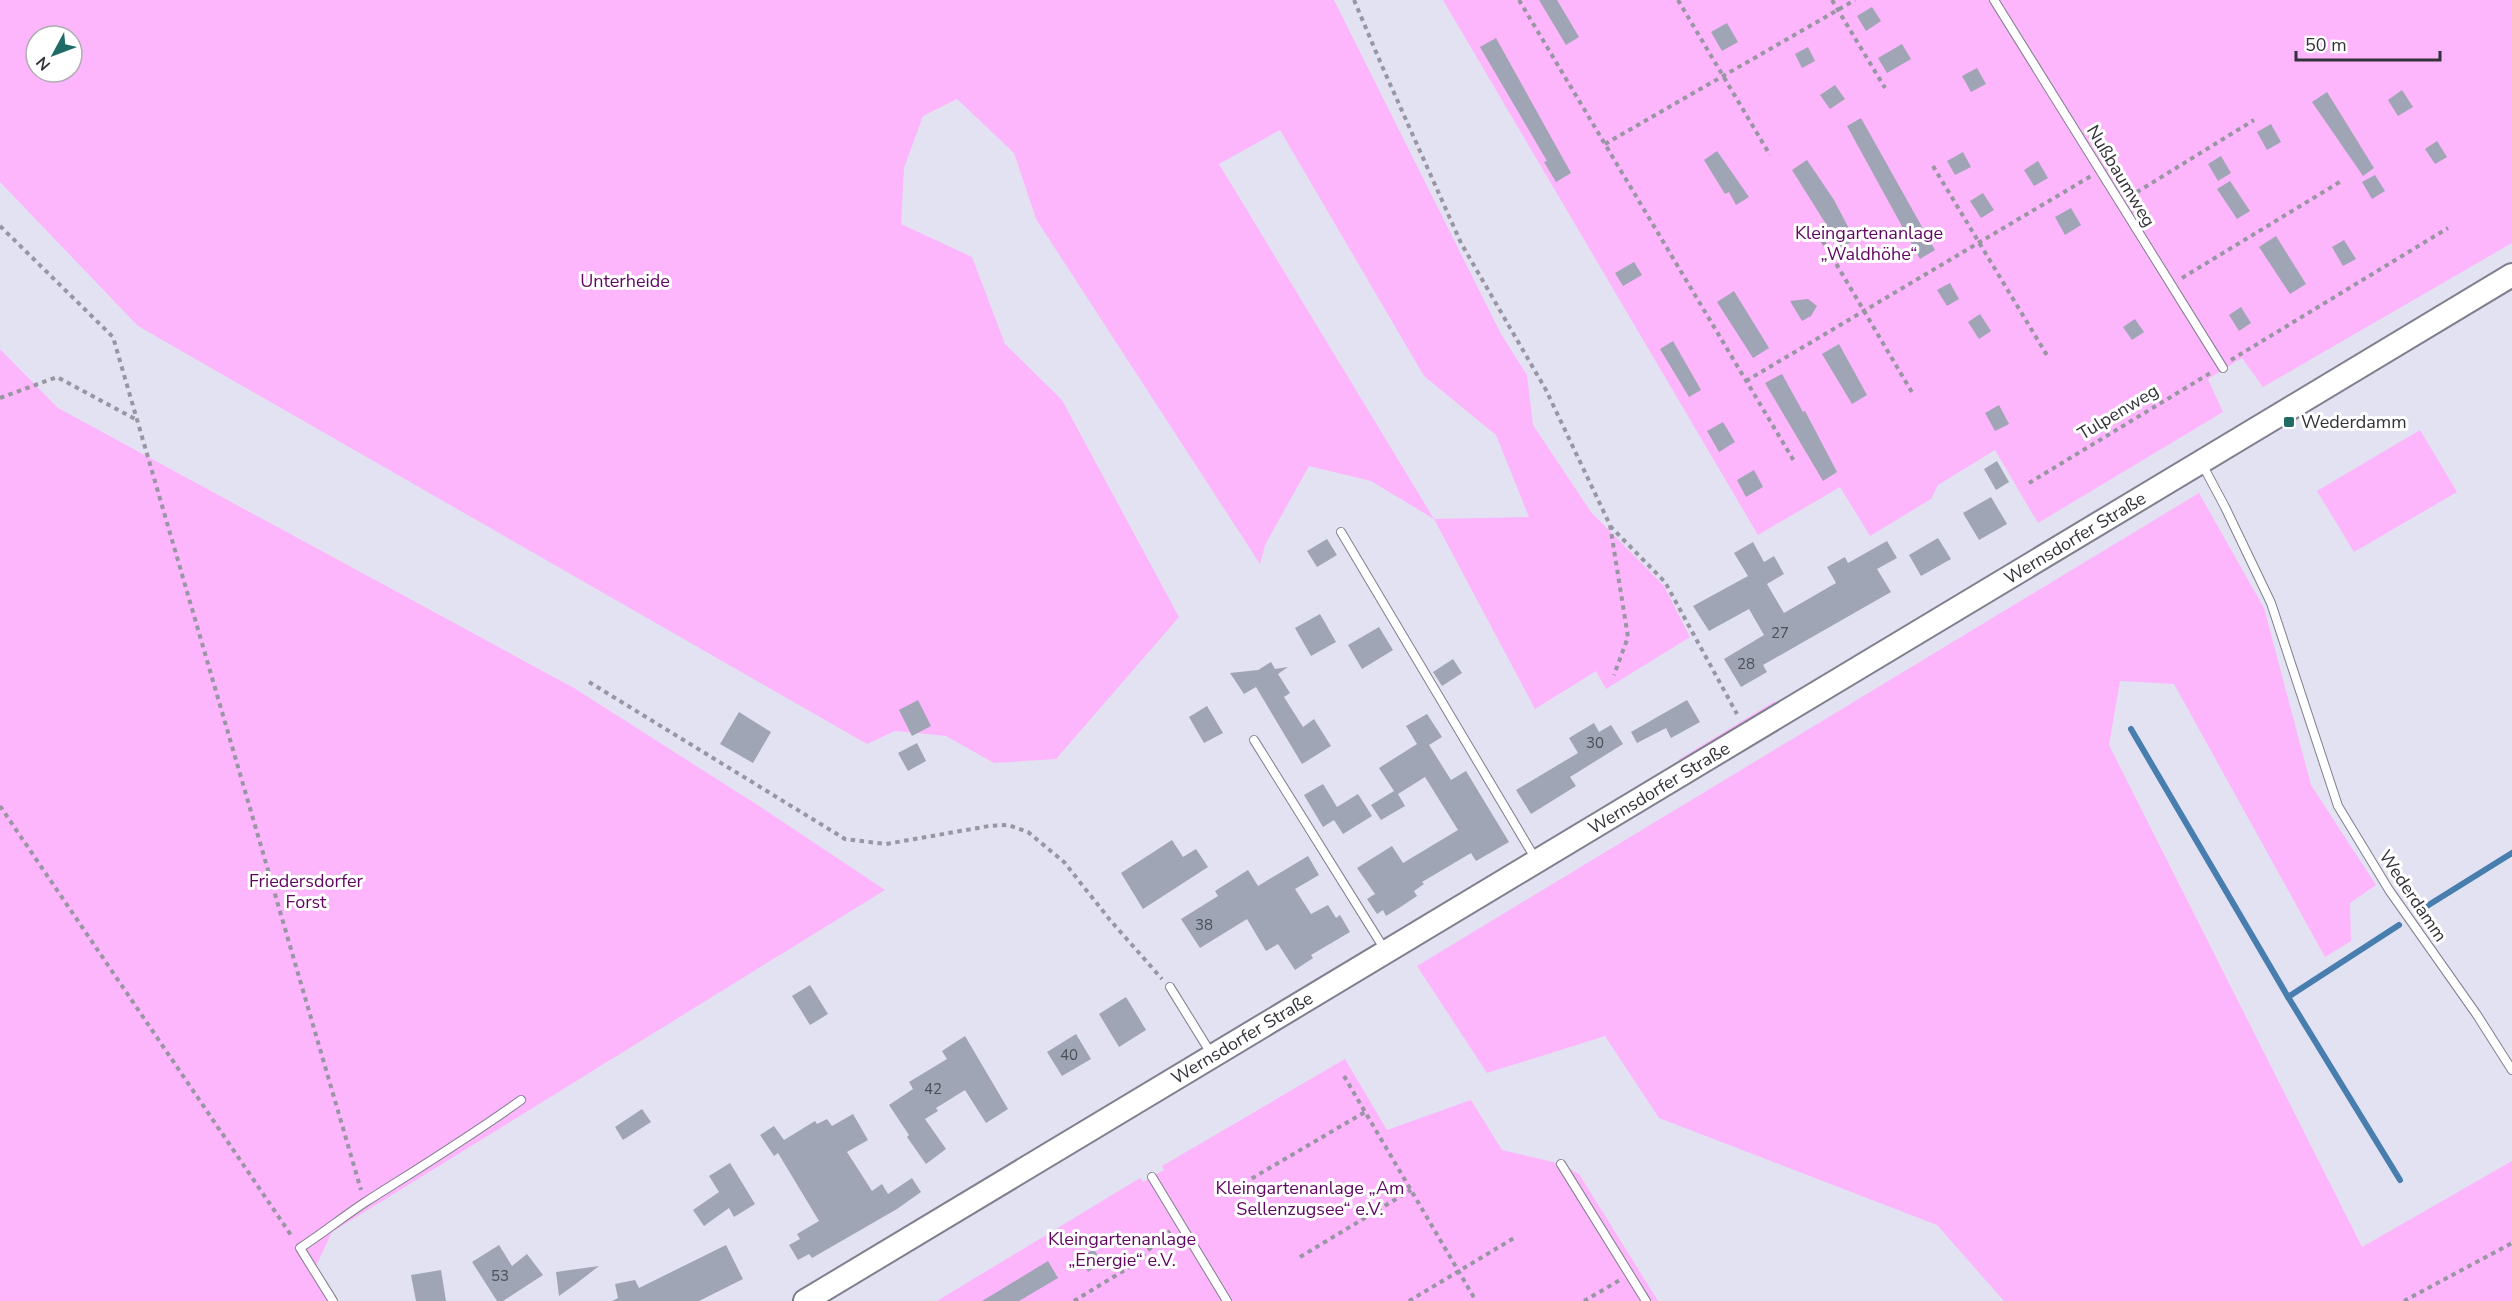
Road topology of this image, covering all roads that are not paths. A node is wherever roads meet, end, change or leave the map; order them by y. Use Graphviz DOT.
graph roads {
  1 [pos="1994,0"];
  2 [pos="2512,275"];
  3 [pos="2222,367"];
  4 [pos="2201,462"];
  5 [pos="1341,532"];
  6 [pos="1254,740"];
  7 [pos="1538,862"];
  8 [pos="1386,953"];
  9 [pos="1170,987"];
  10 [pos="1212,1056"];
  11 [pos="2512,1070"];
  12 [pos="521,1100"];
  13 [pos="1561,1164"];
  14 [pos="1152,1177"];
  15 [pos="333,1301"];
  16 [pos="805,1301"];
  17 [pos="1227,1301"];
  18 [pos="1646,1301"];
  1 -- 3 [label="lane, Nußbaumweg"];
  2 -- 4 [label="main road, Wernsdorfer Straße"];
  4 -- 7 [label="main road, Wernsdorfer Straße"];
  4 -- 11 [label="lane, Wederdamm"];
  5 -- 7 [label="lane"];
  6 -- 8 [label="lane"];
  7 -- 8 [label="main road, Wernsdorfer Straße"];
  8 -- 10 [label="main road, Wernsdorfer Straße"];
  9 -- 10 [label="lane"];
  10 -- 16 [label="main road, Wernsdorfer Straße"];
  12 -- 15 [label="lane"];
  13 -- 18 [label="lane"];
  14 -- 17 [label="lane"];
}
